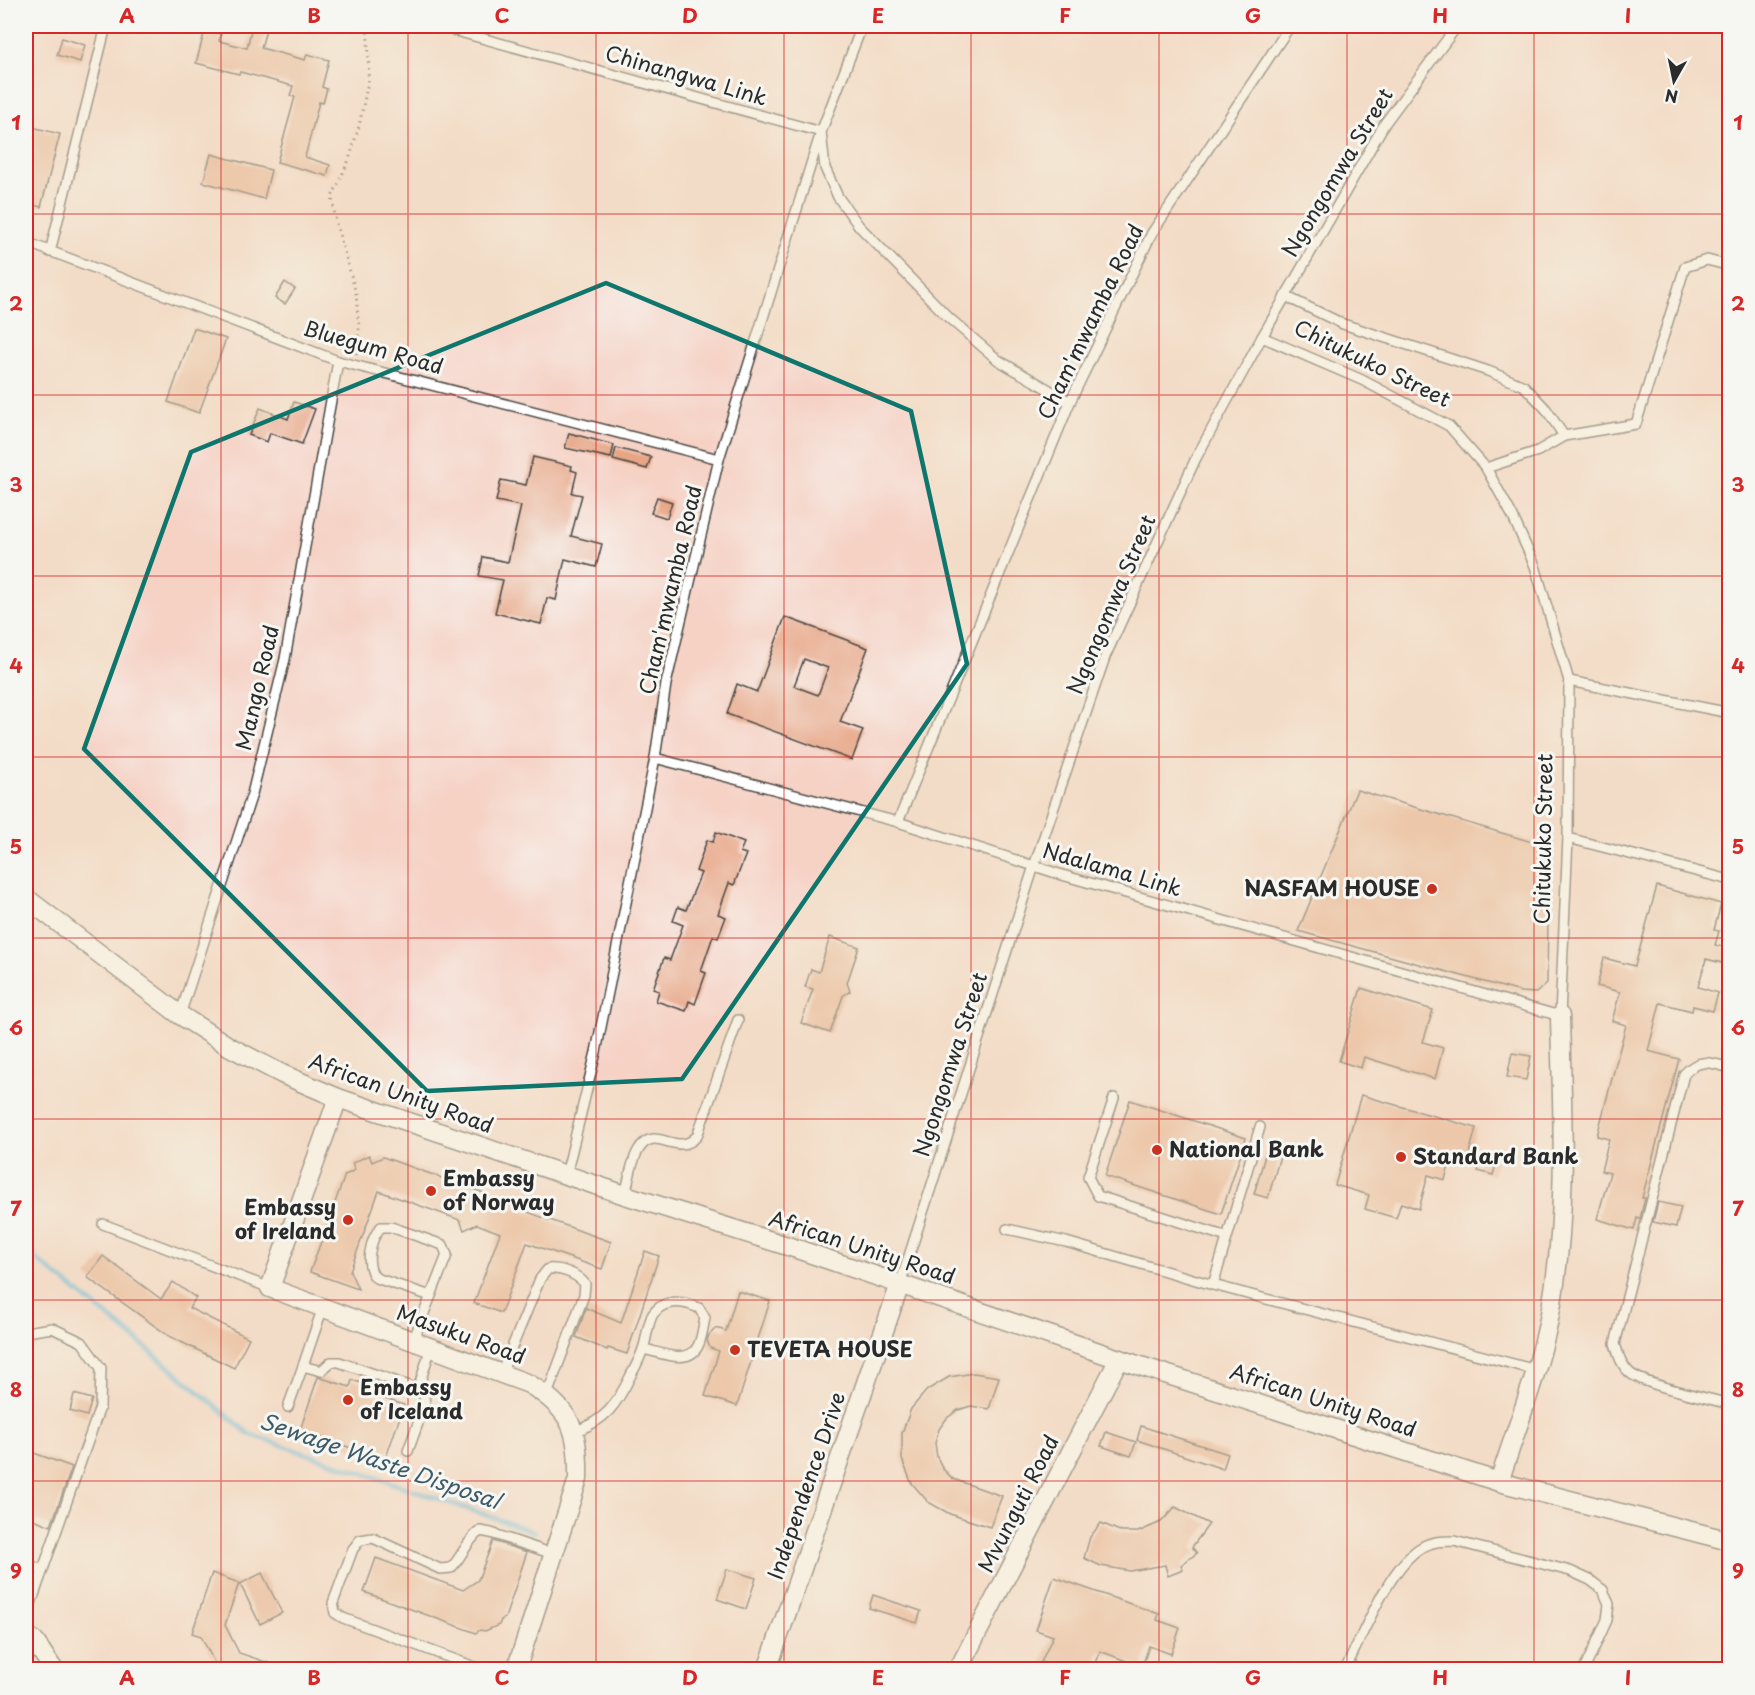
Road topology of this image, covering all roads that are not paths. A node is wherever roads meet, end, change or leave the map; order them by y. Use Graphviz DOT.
graph roads {
  1 [pos="106,26"];
  2 [pos="438,26"];
  3 [pos="862,26"];
  4 [pos="1290,26"];
  5 [pos="1457,26"];
  6 [pos="820,132"];
  7 [pos="26,242"];
  8 [pos="50,252"];
  9 [pos="1730,266"];
  10 [pos="1285,296"];
  11 [pos="1262,337"];
  12 [pos="338,361"];
  13 [pos="1070,402"];
  14 [pos="1564,436"];
  15 [pos="719,459"];
  16 [pos="1486,468"];
  17 [pos="1569,681"];
  18 [pos="1730,713"];
  19 [pos="655,758"];
  20 [pos="898,822"];
  21 [pos="1568,838"];
  22 [pos="1034,866"];
  23 [pos="1730,880"];
  24 [pos="26,898"];
  25 [pos="180,1015"];
  26 [pos="1560,1016"];
  27 [pos="738,1020"];
  28 [pos="1730,1068"];
  29 [pos="338,1098"];
  30 [pos="1114,1098"];
  31 [pos="1260,1127"];
  32 [pos="566,1175"];
  33 [pos="625,1195"];
  34 [pos="103,1224"];
  35 [pos="1007,1229"];
  36 [pos="1227,1237"];
  37 [pos="900,1284"];
  38 [pos="1213,1285"];
  39 [pos="270,1288"];
  40 [pos="431,1296"];
  41 [pos="323,1308"];
  42 [pos="26,1332"];
  43 [pos="413,1341"];
  44 [pos="431,1347"];
  45 [pos="644,1348"];
  46 [pos="1119,1359"];
  47 [pos="303,1366"];
  48 [pos="1536,1371"];
  49 [pos="501,1374"];
  50 [pos="418,1389"];
  51 [pos="547,1395"];
  52 [pos="1730,1404"];
  53 [pos="288,1407"];
  54 [pos="574,1432"];
  55 [pos="408,1451"];
  56 [pos="1499,1482"];
  57 [pos="1730,1541"];
  58 [pos="553,1554"];
  59 [pos="26,1564"];
  60 [pos="43,1570"];
  61 [pos="26,1618"];
  62 [pos="26,1634"];
  63 [pos="54,1670"];
  64 [pos="483,1670"];
  65 [pos="516,1670"];
  66 [pos="767,1670"];
  67 [pos="958,1670"];
  68 [pos="1345,1670"];
  69 [pos="1584,1670"];
  1 -- 8 [label="lane"];
  2 -- 6 [label="lane, Chinangwa Link"];
  3 -- 6 [label="lane, Cham'mwamba Road"];
  4 -- 13 [label="lane, Cham'mwamba Road"];
  5 -- 10 [label="lane, Ngongomwa Street"];
  6 -- 13 [label="lane"];
  6 -- 15 [label="lane, Cham'mwamba Road"];
  7 -- 8 [label="lane, Bluegum Road"];
  8 -- 12 [label="lane, Bluegum Road"];
  9 -- 14 [label="lane"];
  10 -- 11 [label="lane, Ngongomwa Street"];
  10 -- 14 [label="lane"];
  11 -- 16 [label="lane, Chitukuko Street"];
  11 -- 22 [label="lane, Ngongomwa Street"];
  12 -- 15 [label="lane, Bluegum Road"];
  12 -- 25 [label="lane, Mango Road"];
  13 -- 20 [label="lane, Cham'mwamba Road"];
  14 -- 16 [label="lane"];
  15 -- 19 [label="lane, Cham'mwamba Road"];
  16 -- 17 [label="lane, Chitukuko Street"];
  17 -- 18 [label="lane"];
  17 -- 21 [label="lane, Chitukuko Street"];
  19 -- 20 [label="lane, Ndalama Link"];
  19 -- 32 [label="lane, Cham'mwamba Road"];
  20 -- 22 [label="lane, Ndalama Link"];
  21 -- 23 [label="lane"];
  21 -- 26 [label="lane, Chitukuko Street"];
  22 -- 26 [label="lane, Ndalama Link"];
  22 -- 37 [label="lane, Ngongomwa Street"];
  24 -- 25 [label="street, African Unity Road"];
  25 -- 29 [label="street, African Unity Road"];
  26 -- 48 [label="street, Chitukuko Street"];
  27 -- 33 [label="lane"];
  28 -- 52 [label="lane"];
  29 -- 32 [label="street, African Unity Road"];
  29 -- 39 [label="street"];
  30 -- 36 [label="lane"];
  31 -- 36 [label="lane"];
  32 -- 33 [label="street, African Unity Road"];
  33 -- 37 [label="street, African Unity Road"];
  34 -- 39 [label="lane"];
  35 -- 38 [label="lane"];
  36 -- 38 [label="lane"];
  37 -- 46 [label="street, African Unity Road"];
  37 -- 66 [label="street, Independence Drive"];
  38 -- 48 [label="lane"];
  39 -- 41 [label="street, Masuku Road"];
  40 -- 40 [label="lane"];
  40 -- 43 [label="lane"];
  41 -- 43 [label="street, Masuku Road"];
  41 -- 47 [label="lane"];
  42 -- 60 [label="lane"];
  43 -- 44 [label="street, Masuku Road"];
  44 -- 49 [label="street, Masuku Road"];
  44 -- 50 [label="lane"];
  45 -- 45 [label="lane"];
  45 -- 54 [label="lane"];
  46 -- 56 [label="street, African Unity Road"];
  46 -- 67 [label="street, Mvunguti Road"];
  47 -- 50 [label="lane"];
  47 -- 53 [label="lane"];
  48 -- 56 [label="street, Chitukuko Street"];
  49 -- 51 [label="street, Masuku Road"];
  49 -- 51 [label="lane"];
  50 -- 55 [label="lane"];
  51 -- 54 [label="street, Masuku Road"];
  54 -- 58 [label="street, Masuku Road"];
  56 -- 57 [label="street, African Unity Road"];
  58 -- 64 [label="lane"];
  58 -- 65 [label="street, Masuku Road"];
  59 -- 60 [label="lane"];
  60 -- 61 [label="lane"];
  62 -- 63 [label="street"];
  68 -- 69 [label="lane"];
}
